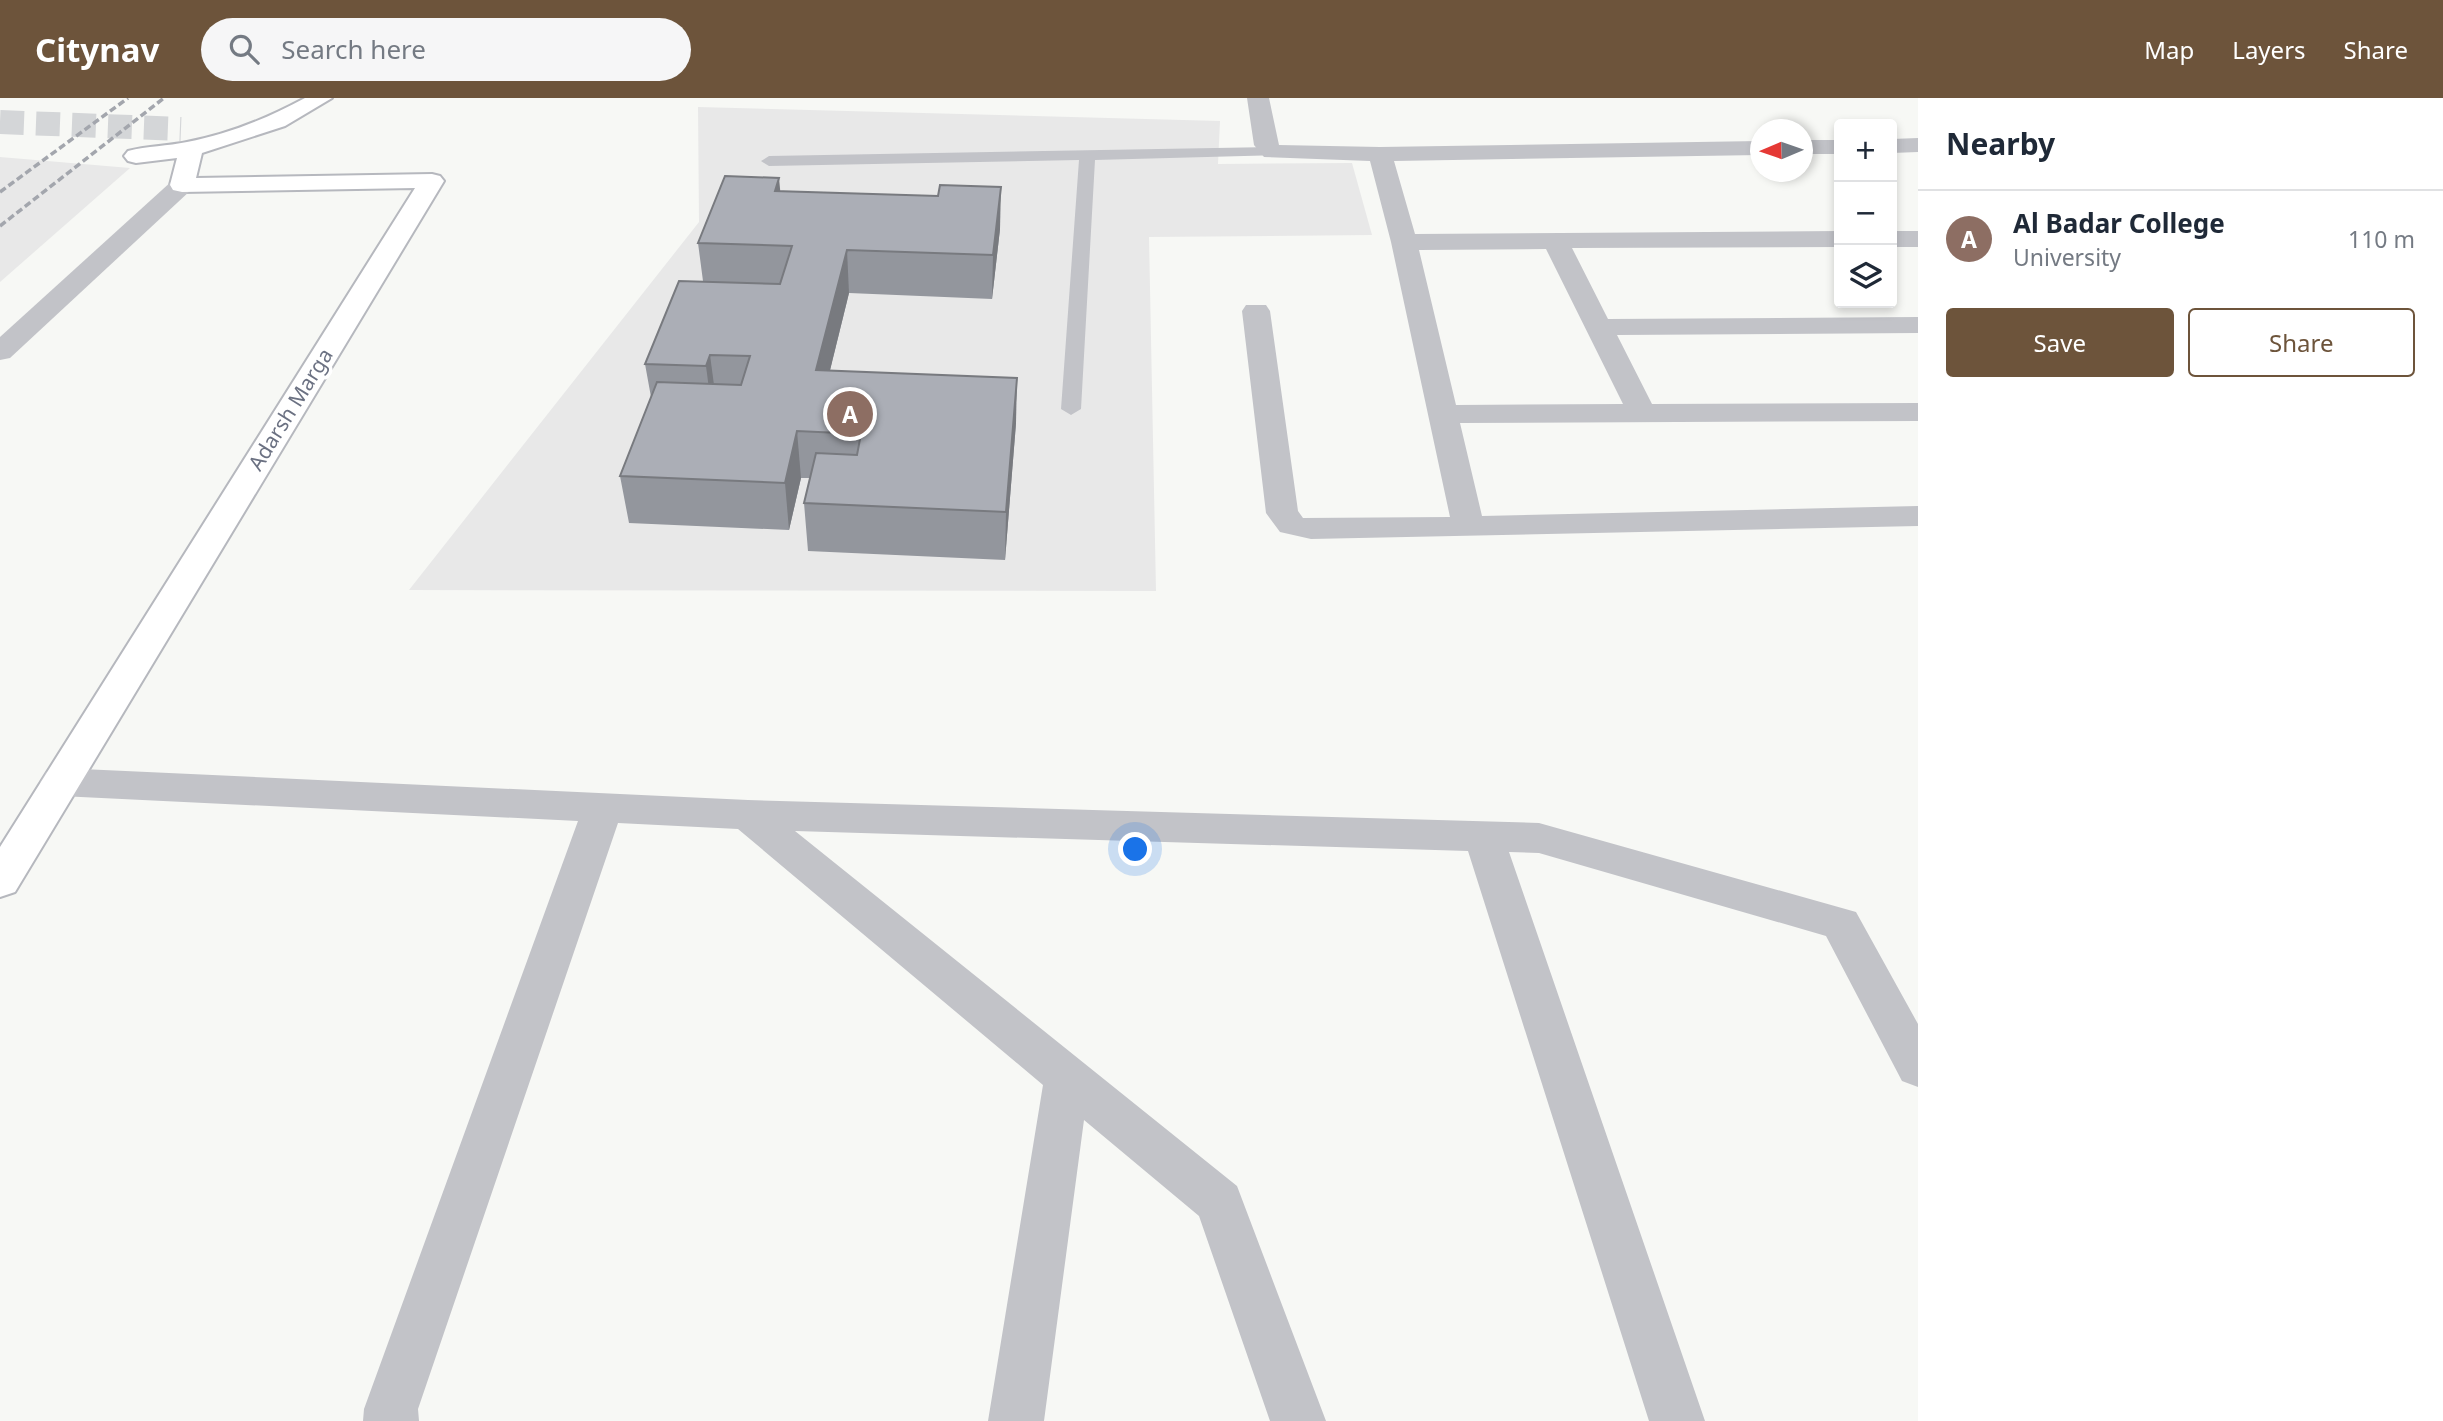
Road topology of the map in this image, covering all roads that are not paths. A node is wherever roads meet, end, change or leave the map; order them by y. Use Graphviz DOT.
graph roads {
  1 [pos="287,98"];
  2 [pos="321,98"];
  3 [pos="1258,98"];
  4 [pos="186,140"];
  5 [pos="1918,145"];
  6 [pos="1897,146"];
  7 [pos="1813,147"];
  8 [pos="1834,147"];
  9 [pos="1750,148"];
  10 [pos="1272,152"];
  11 [pos="1087,154"];
  12 [pos="1380,154"];
  13 [pos="136,156"];
  14 [pos="769,161"];
  15 [pos="182,185"];
  16 [pos="1834,239"];
  17 [pos="1897,239"];
  18 [pos="1918,239"];
  19 [pos="1555,241"];
  20 [pos="1404,242"];
  21 [pos="1256,311"];
  22 [pos="1918,325"];
  23 [pos="1598,327"];
  24 [pos="0,352"];
  25 [pos="1071,409"];
  26 [pos="1918,412"];
  27 [pos="1642,413"];
  28 [pos="1444,414"];
  29 [pos="1918,516"];
  30 [pos="1468,526"];
  31 [pos="60,782"];
  32 [pos="603,808"];
  33 [pos="748,815"];
  34 [pos="1483,836"];
  35 [pos="0,881"];
  36 [pos="1918,1067"];
  37 [pos="1067,1077"];
  38 [pos="391,1421"];
  39 [pos="1016,1421"];
  40 [pos="1298,1421"];
  41 [pos="1677,1421"];
  1 -- 4 [label="main road"];
  2 -- 4 [label="main road"];
  3 -- 10 [label="street"];
  4 -- 13 [label="main road"];
  4 -- 15 [label="main road"];
  5 -- 6 [label="street"];
  7 -- 8 [label="street"];
  9 -- 12 [label="street"];
  10 -- 11 [label="lane"];
  10 -- 12 [label="street"];
  11 -- 14 [label="lane"];
  11 -- 25 [label="lane"];
  12 -- 20 [label="street"];
  15 -- 24 [label="street"];
  15 -- 31 [label="main road, Adarsh Marga"];
  16 -- 19 [label="street"];
  17 -- 18 [label="street"];
  19 -- 20 [label="street"];
  19 -- 23 [label="street"];
  20 -- 28 [label="street"];
  21 -- 30 [label="street"];
  22 -- 23 [label="street"];
  23 -- 27 [label="street"];
  26 -- 27 [label="street"];
  27 -- 28 [label="street"];
  28 -- 30 [label="street"];
  29 -- 30 [label="street"];
  31 -- 32 [label="street"];
  31 -- 35 [label="main road, Adarsh Marga"];
  32 -- 33 [label="street"];
  32 -- 38 [label="street"];
  33 -- 34 [label="street"];
  33 -- 37 [label="street"];
  34 -- 36 [label="street"];
  34 -- 41 [label="street"];
  37 -- 39 [label="street"];
  37 -- 40 [label="street"];
}
